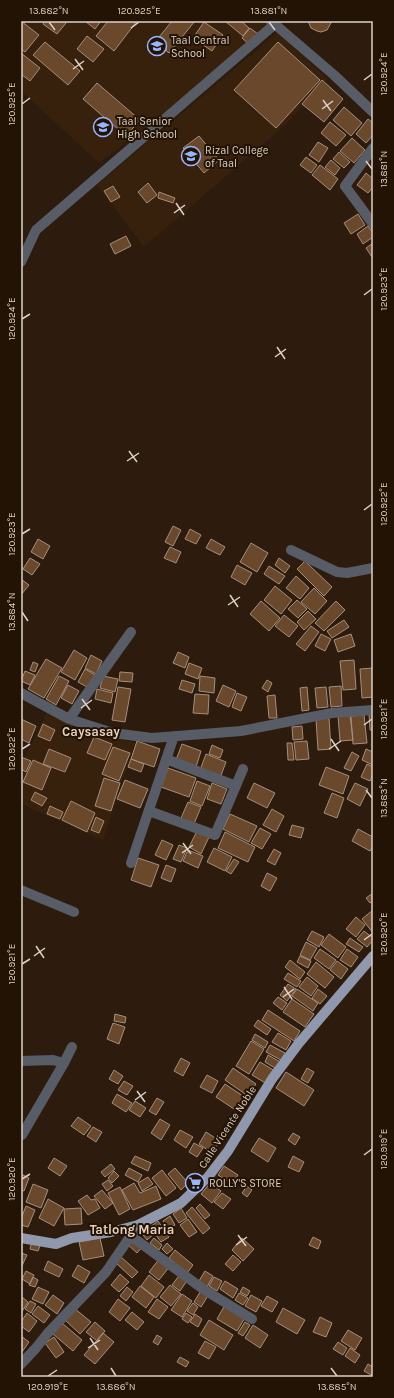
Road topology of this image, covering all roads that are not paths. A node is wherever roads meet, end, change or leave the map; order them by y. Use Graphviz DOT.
graph roads {
  1 [pos="273,23"];
  2 [pos="373,112"];
  3 [pos="373,148"];
  4 [pos="373,224"];
  5 [pos="21,262"];
  6 [pos="291,550"];
  7 [pos="373,568"];
  8 [pos="131,632"];
  9 [pos="21,693"];
  10 [pos="373,710"];
  11 [pos="69,719"];
  12 [pos="174,736"];
  13 [pos="166,760"];
  14 [pos="243,769"];
  15 [pos="236,786"];
  16 [pos="149,811"];
  17 [pos="131,863"];
  18 [pos="21,890"];
  19 [pos="74,912"];
  20 [pos="373,956"];
  21 [pos="72,1048"];
  22 [pos="21,1061"];
  23 [pos="64,1063"];
  24 [pos="21,1135"];
  25 [pos="138,1225"];
  26 [pos="131,1236"];
  27 [pos="21,1238"];
  28 [pos="252,1319"];
  29 [pos="21,1364"];
  1 -- 2 [label="street"];
  1 -- 5 [label="street"];
  3 -- 4 [label="street"];
  6 -- 7 [label="street"];
  8 -- 11 [label="street"];
  9 -- 11 [label="street"];
  10 -- 12 [label="street"];
  11 -- 12 [label="street"];
  12 -- 13 [label="street"];
  13 -- 15 [label="street"];
  13 -- 16 [label="street"];
  14 -- 15 [label="street"];
  15 -- 16 [label="street"];
  16 -- 17 [label="street"];
  18 -- 19 [label="street"];
  20 -- 25 [label="main road, Calle Vicente Noble"];
  21 -- 23 [label="street"];
  22 -- 23 [label="street"];
  23 -- 24 [label="street"];
  25 -- 26 [label="street"];
  25 -- 27 [label="main road, Calle Vicente Noble"];
  26 -- 28 [label="street"];
  26 -- 29 [label="street"];
}
